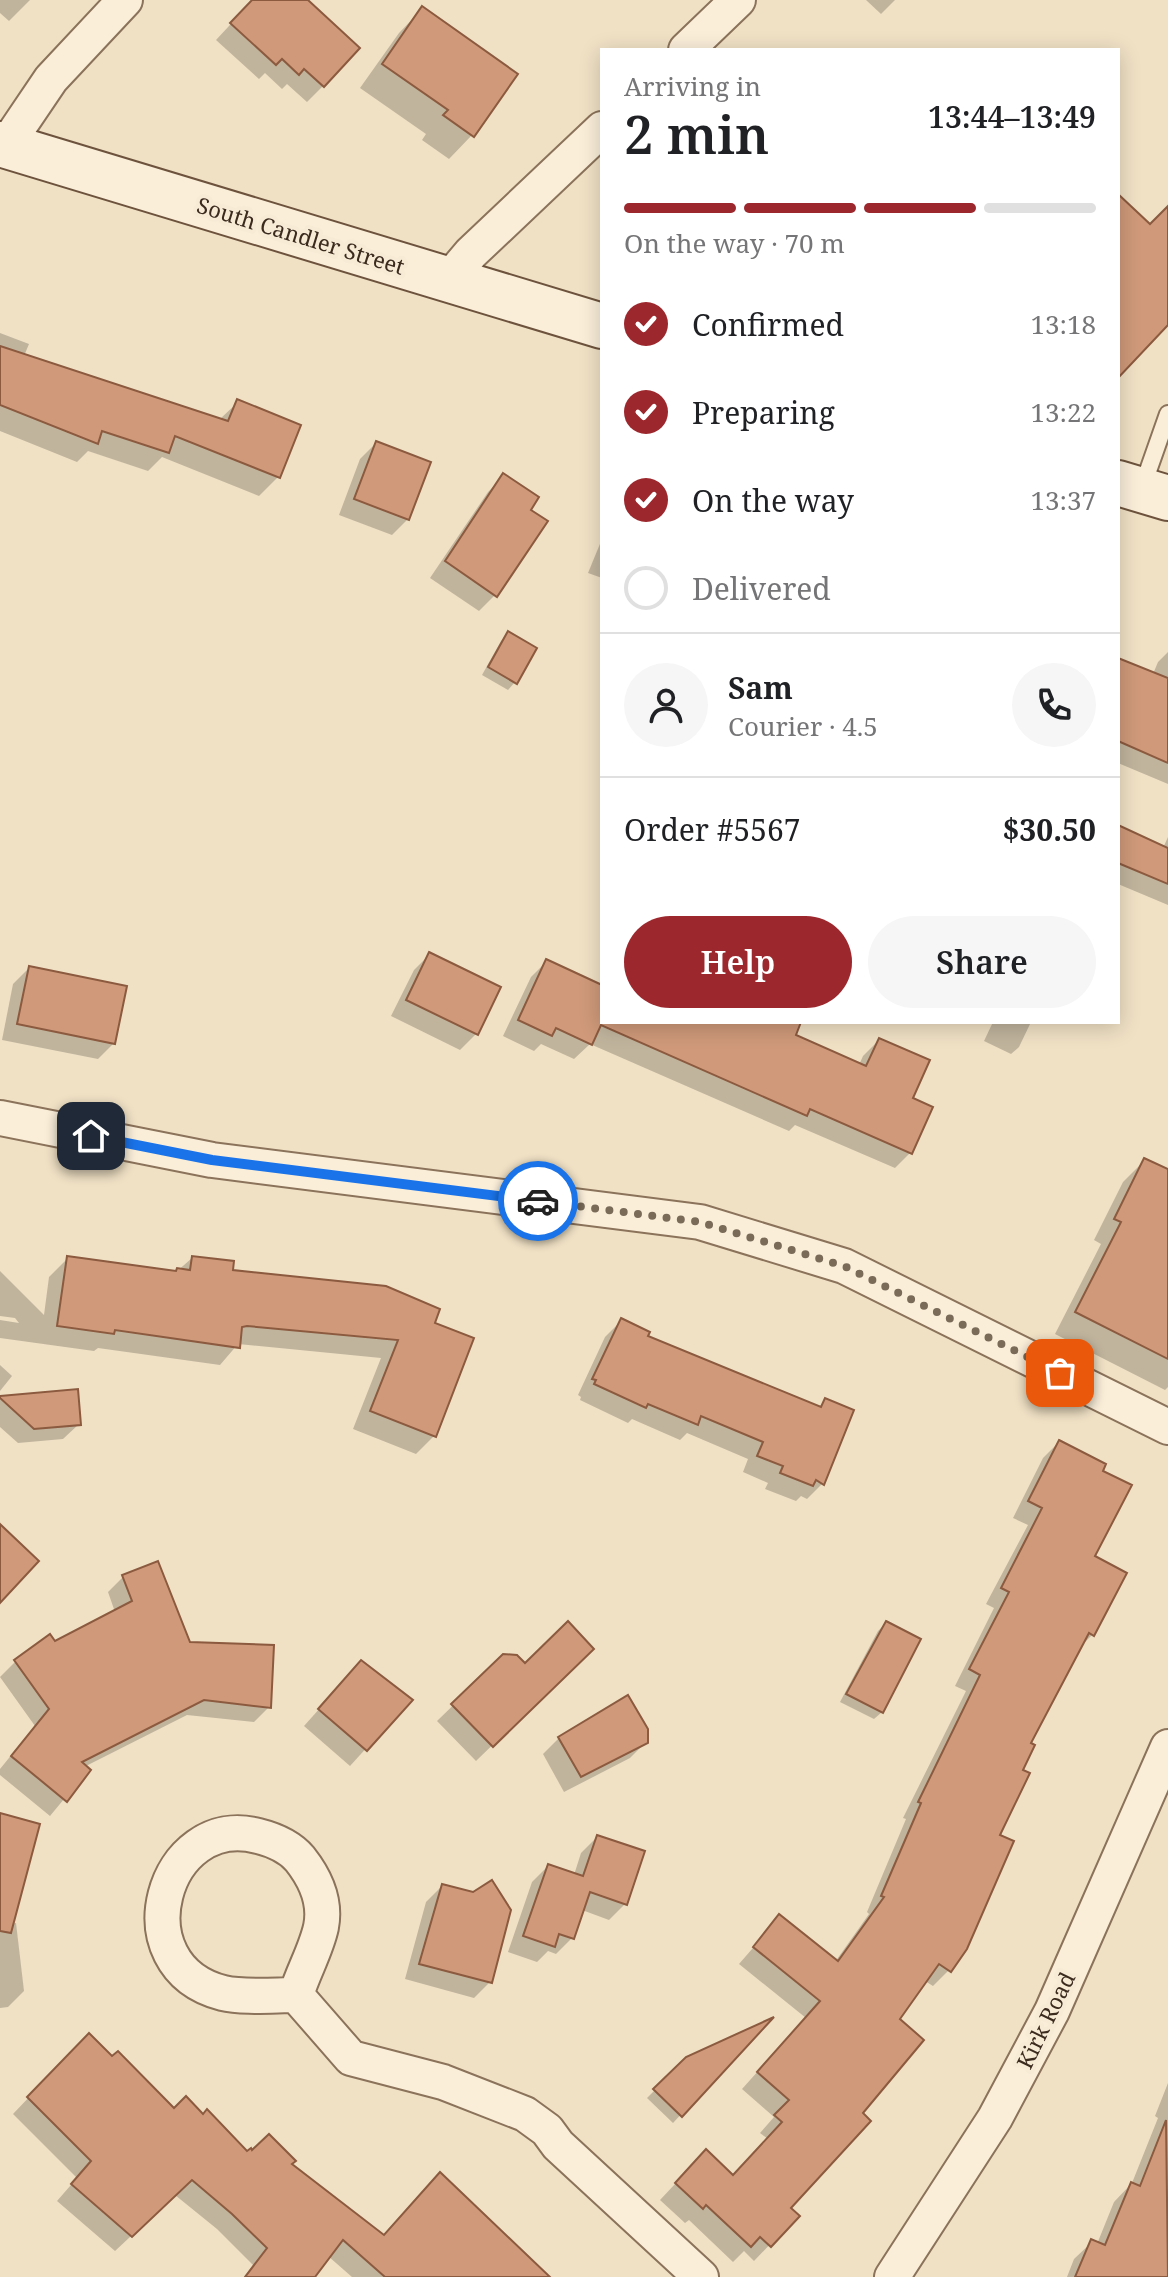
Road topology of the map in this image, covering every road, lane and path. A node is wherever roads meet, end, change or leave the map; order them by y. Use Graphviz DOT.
graph roads {
  1 [pos="125,0"];
  2 [pos="738,0"];
  3 [pos="688,48"];
  4 [pos="600,131"];
  5 [pos="3,146"];
  6 [pos="449,279"];
  7 [pos="600,325"];
  8 [pos="1168,414"];
  9 [pos="1142,490"];
  10 [pos="0,1118"];
  11 [pos="1168,1427"];
  12 [pos="1168,1747"];
  13 [pos="296,1995"];
  14 [pos="701,2277"];
  15 [pos="892,2277"];
  1 -- 5 [label="street"];
  2 -- 3 [label="street"];
  4 -- 6 [label="street"];
  5 -- 6 [label="main road, South Candler Street"];
  6 -- 7 [label="main road, South Candler Street"];
  8 -- 9 [label="lane"];
  10 -- 11 [label="street"];
  12 -- 15 [label="street, Kirk Road"];
  13 -- 13 [label="street"];
  13 -- 14 [label="street"];
}
